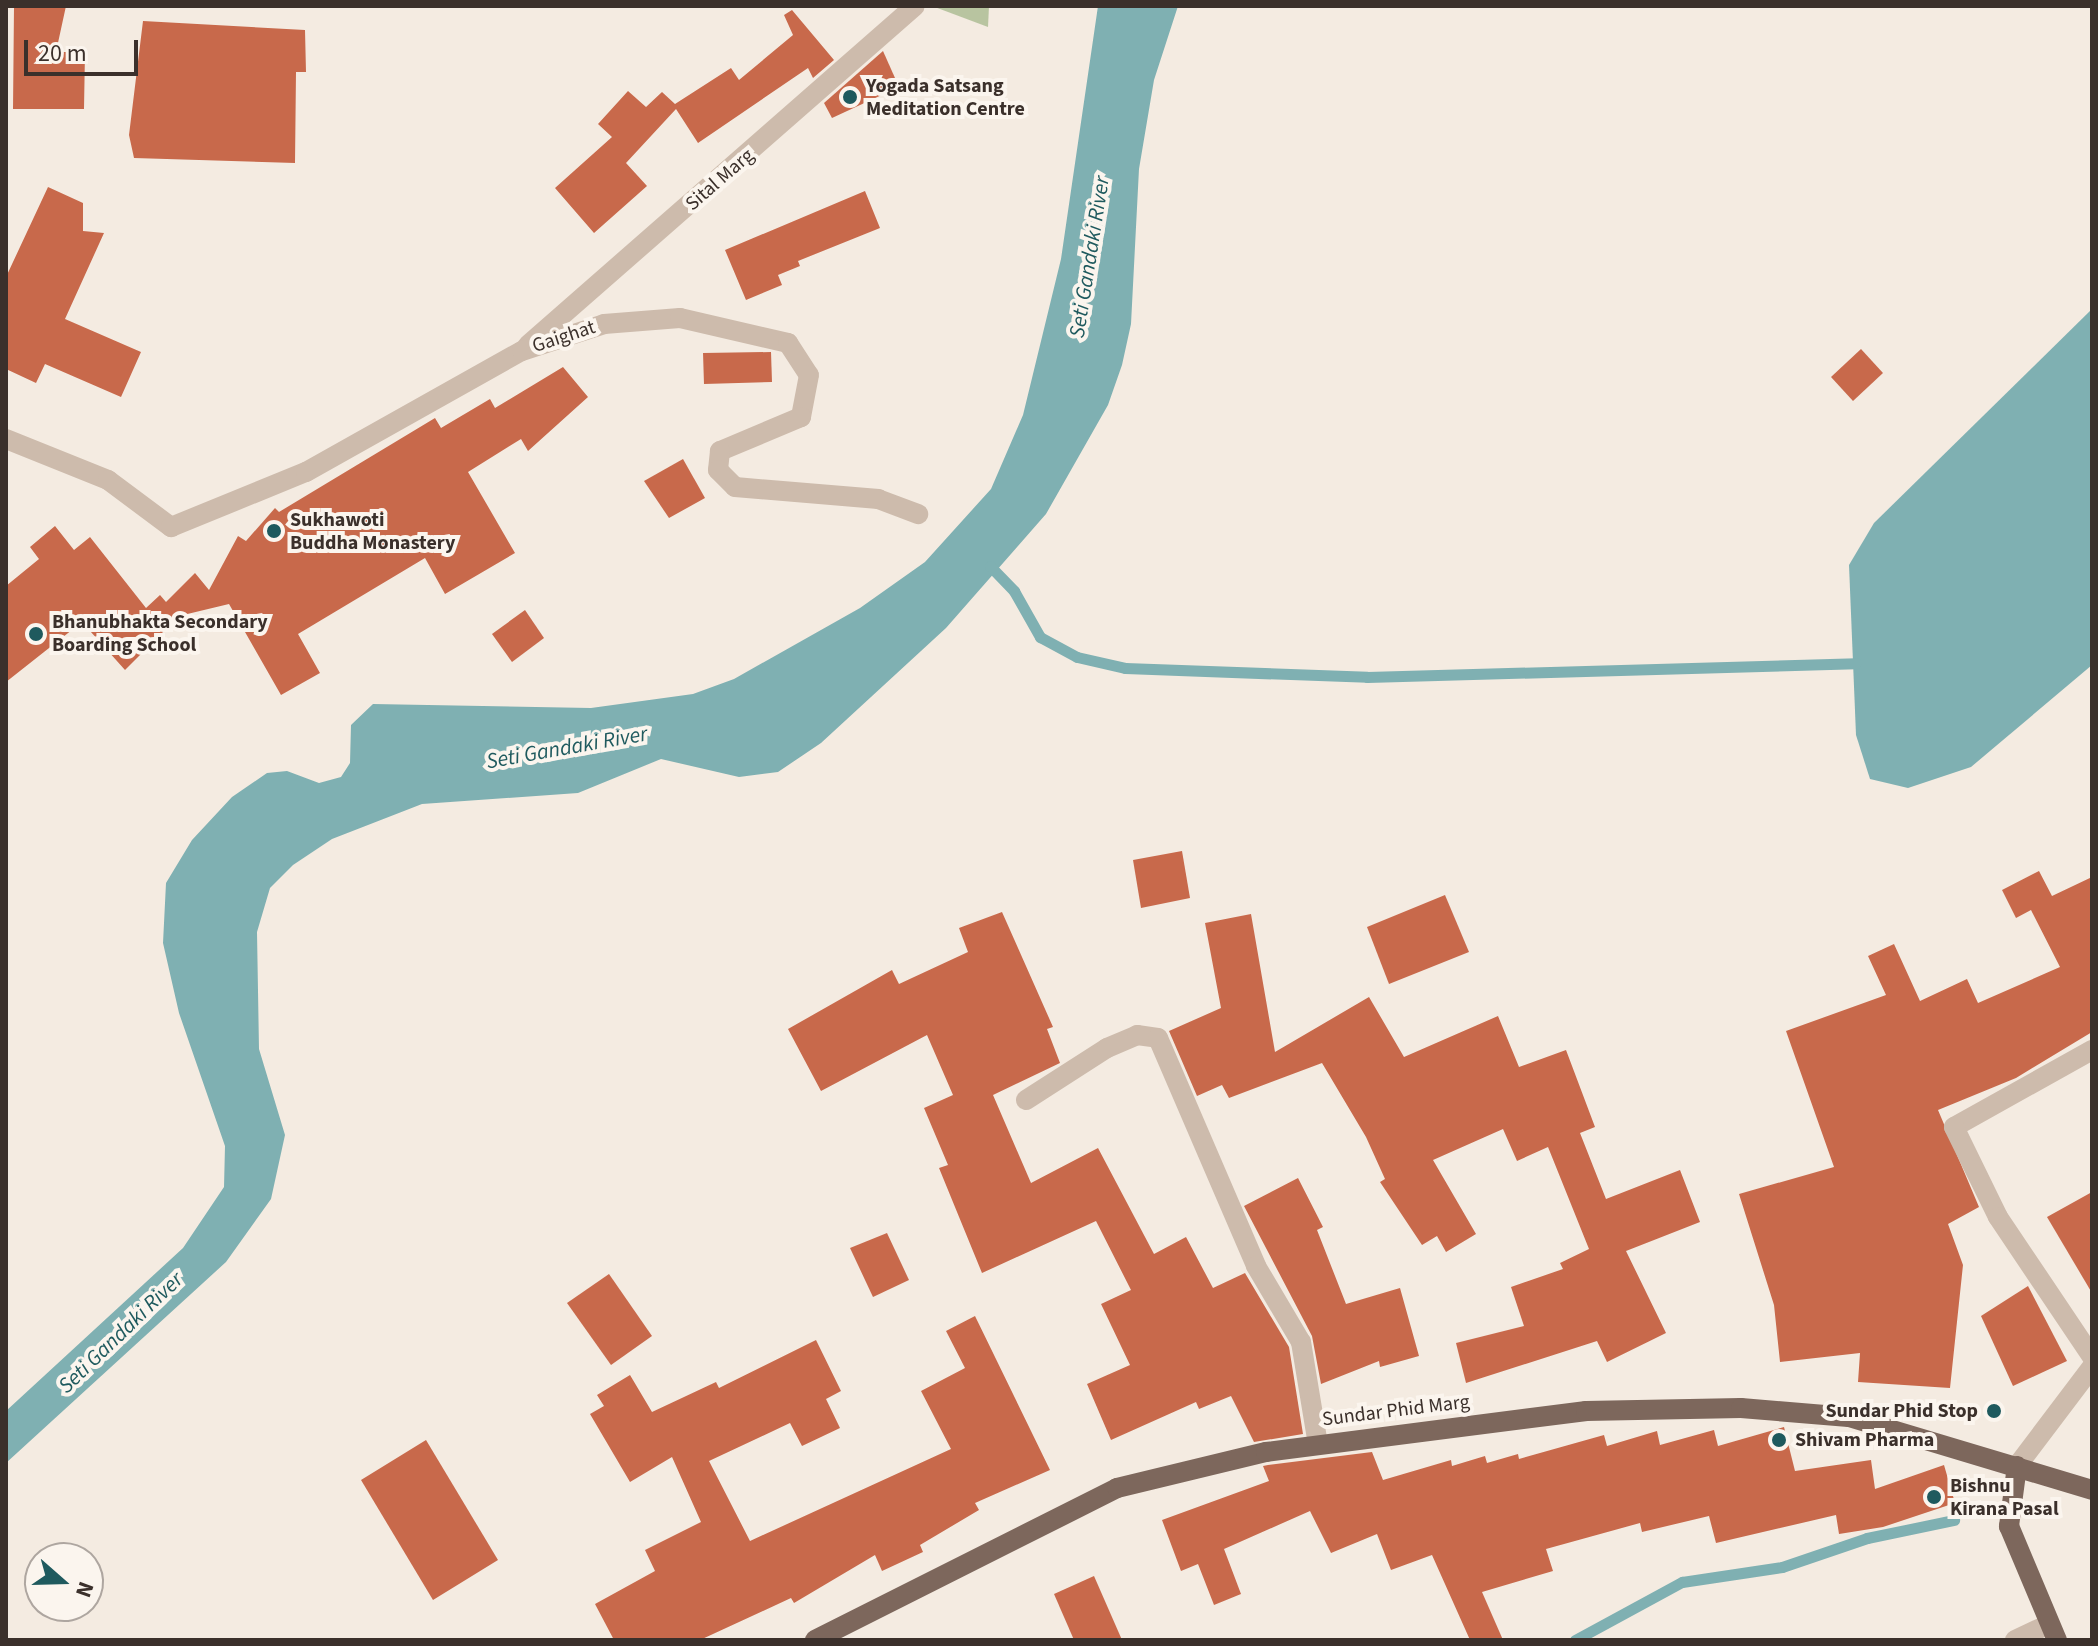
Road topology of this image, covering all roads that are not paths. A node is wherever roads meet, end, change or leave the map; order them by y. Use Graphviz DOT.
graph roads {
  1 [pos="915,6"];
  2 [pos="522,351"];
  3 [pos="6,439"];
  4 [pos="918,514"];
  5 [pos="2092,1050"];
  6 [pos="1026,1100"];
  7 [pos="2092,1357"];
  8 [pos="2092,1367"];
  9 [pos="1318,1445"];
  10 [pos="2017,1466"];
  11 [pos="2092,1490"];
  12 [pos="2053,1632"];
  13 [pos="815,1640"];
  14 [pos="2015,1640"];
  1 -- 2 [label="street, Sital Marg"];
  2 -- 3 [label="street, Gaighat"];
  2 -- 4 [label="street, Gaighat"];
  5 -- 7 [label="street"];
  6 -- 9 [label="street"];
  8 -- 10 [label="street"];
  9 -- 10 [label="main road, Sundar Phid Marg"];
  9 -- 13 [label="main road, Sundar Phid Marg"];
  10 -- 11 [label="main road, Sundar Phid Marg"];
  10 -- 12 [label="main road"];
  12 -- 14 [label="street"];
}
